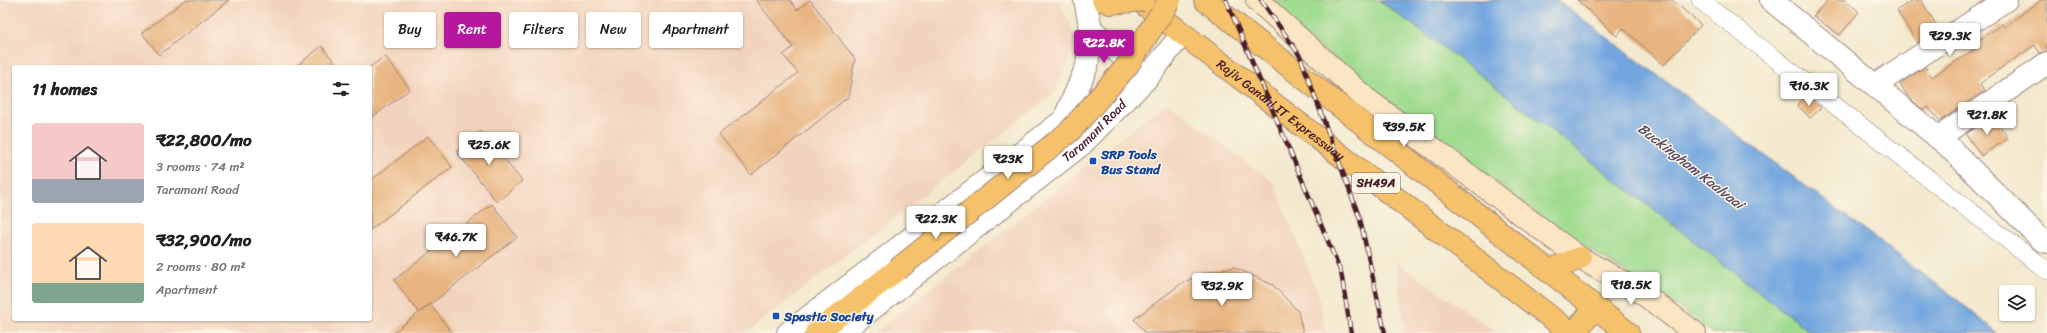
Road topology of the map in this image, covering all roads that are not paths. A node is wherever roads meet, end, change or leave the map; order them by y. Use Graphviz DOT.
graph roads {
  1 [pos="1085,0"];
  2 [pos="1103,0"];
  3 [pos="1140,0"];
  4 [pos="1144,0"];
  5 [pos="1170,0"];
  6 [pos="1205,0"];
  7 [pos="1257,0"];
  8 [pos="1700,0"];
  9 [pos="1771,0"];
  10 [pos="2006,0"];
  11 [pos="1090,29"];
  12 [pos="1182,34"];
  13 [pos="2047,63"];
  14 [pos="1147,78"];
  15 [pos="1875,85"];
  16 [pos="1938,138"];
  17 [pos="2045,239"];
  18 [pos="1580,258"];
  19 [pos="1548,271"];
  20 [pos="2047,271"];
  21 [pos="1595,308"];
  22 [pos="788,333"];
  23 [pos="816,333"];
  24 [pos="840,333"];
  25 [pos="1571,333"];
  26 [pos="1574,333"];
  27 [pos="1628,333"];
  28 [pos="1695,333"];
  1 -- 11 [label="street"];
  2 -- 4 [label="main road, bridge"];
  3 -- 12 [label="main road, Rajiv Gandhi IT Expressway"];
  5 -- 23 [label="main road, bridge"];
  6 -- 19 [label="main road"];
  7 -- 18 [label="main road"];
  8 -- 20 [label="street"];
  9 -- 15 [label="street"];
  10 -- 15 [label="street"];
  11 -- 14 [label="street"];
  11 -- 22 [label="street"];
  12 -- 14 [label="street, Taramani Road"];
  12 -- 25 [label="main road, Rajiv Gandhi IT Expressway / SH49A"];
  13 -- 16 [label="street"];
  14 -- 24 [label="street, Taramani Road"];
  15 -- 16 [label="street"];
  16 -- 17 [label="street"];
  18 -- 19 [label="main road"];
  18 -- 28 [label="main road"];
  19 -- 21 [label="main road"];
  21 -- 26 [label="main road"];
  21 -- 27 [label="main road"];
}
